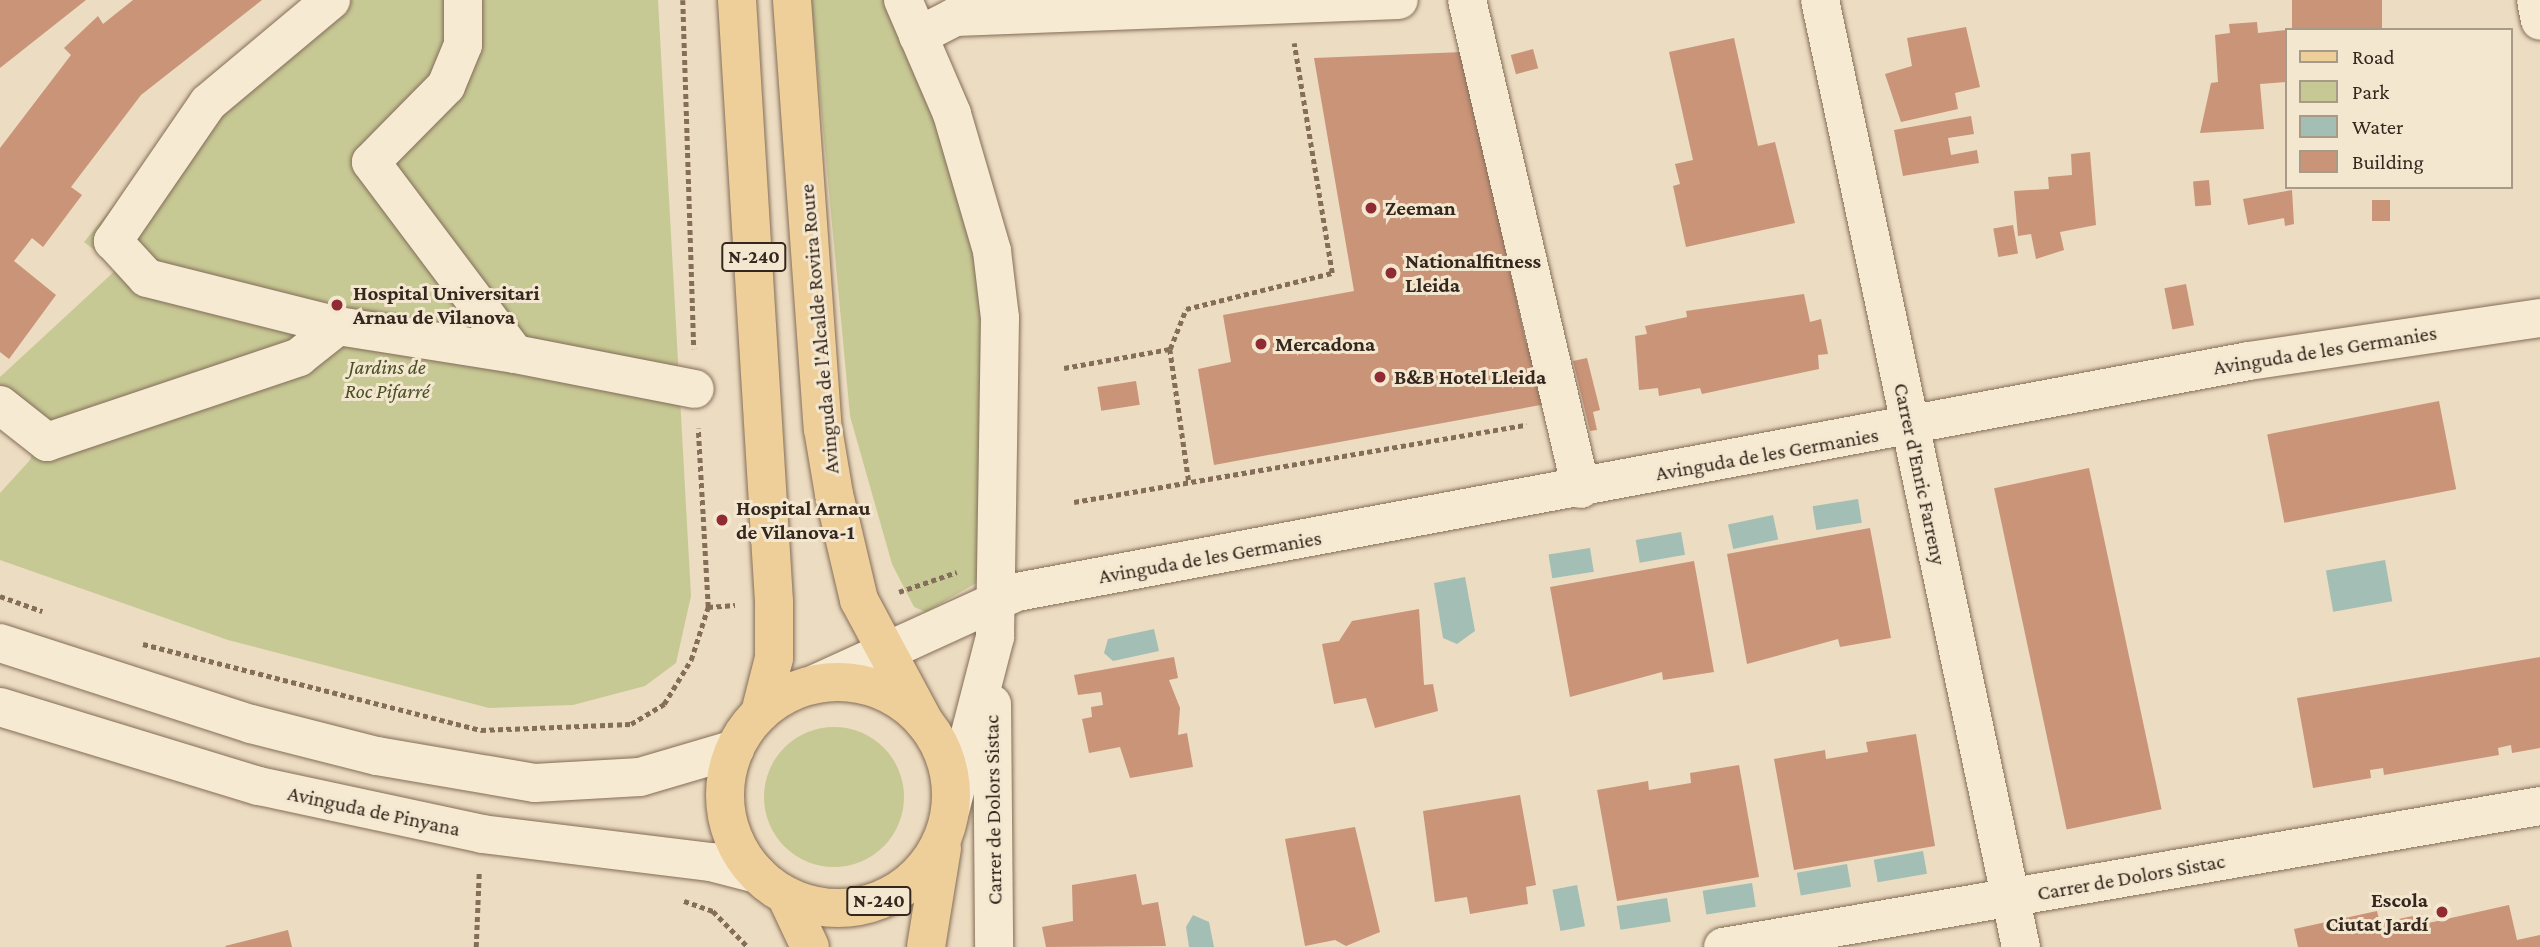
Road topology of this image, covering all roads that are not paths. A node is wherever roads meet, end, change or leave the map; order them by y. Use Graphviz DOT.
graph roads {
  1 [pos="331,0"];
  2 [pos="463,0"];
  3 [pos="737,0"];
  4 [pos="792,0"];
  5 [pos="903,0"];
  6 [pos="1399,0"];
  7 [pos="1467,0"];
  8 [pos="1820,0"];
  9 [pos="2536,0"];
  10 [pos="2540,21"];
  11 [pos="918,36"];
  12 [pos="2540,318"];
  13 [pos="338,326"];
  14 [pos="515,354"];
  15 [pos="695,390"];
  16 [pos="0,405"];
  17 [pos="1910,428"];
  18 [pos="1581,489"];
  19 [pos="998,603"];
  20 [pos="0,643"];
  21 [pos="889,652"];
  22 [pos="989,673"];
  23 [pos="816,684"];
  24 [pos="0,708"];
  25 [pos="760,713"];
  26 [pos="925,723"];
  27 [pos="735,749"];
  28 [pos="2540,806"];
  29 [pos="947,821"];
  30 [pos="771,885"];
  31 [pos="2010,898"];
  32 [pos="810,947"];
  33 [pos="926,947"];
  34 [pos="994,947"];
  35 [pos="1723,947"];
  36 [pos="2021,947"];
  1 -- 13 [label="street"];
  2 -- 14 [label="street"];
  3 -- 25 [label="main road, N-240"];
  4 -- 21 [label="main road, Avinguda de l'Alcalde Rovira Roure / N-240"];
  5 -- 11 [label="street"];
  6 -- 11 [label="street"];
  7 -- 18 [label="street"];
  8 -- 17 [label="street, Carrer d'Enric Farreny"];
  9 -- 10 [label="street"];
  11 -- 19 [label="street"];
  12 -- 17 [label="street, Avinguda de les Germanies"];
  13 -- 14 [label="street"];
  13 -- 16 [label="street"];
  14 -- 15 [label="street"];
  17 -- 18 [label="street, Avinguda de les Germanies"];
  17 -- 31 [label="street, Carrer d'Enric Farreny"];
  18 -- 19 [label="street, Avinguda de les Germanies"];
  19 -- 21 [label="street, Avinguda de les Germanies"];
  19 -- 22 [label="street"];
  20 -- 27 [label="street"];
  21 -- 23 [label="street, Avinguda de les Germanies"];
  21 -- 26 [label="main road, Avinguda de l'Alcalde Rovira Roure / N-240"];
  22 -- 29 [label="street"];
  22 -- 34 [label="street, Carrer de Dolors Sistac"];
  23 -- 25 [label="main road, N-240"];
  23 -- 26 [label="main road, N-240"];
  24 -- 30 [label="street, Avinguda de Pinyana"];
  25 -- 27 [label="main road, N-240"];
  26 -- 29 [label="main road, N-240"];
  27 -- 30 [label="main road, N-240"];
  28 -- 31 [label="street, Carrer de Dolors Sistac"];
  29 -- 30 [label="main road, N-240"];
  29 -- 33 [label="main road, N-240"];
  30 -- 32 [label="main road, N-240"];
  31 -- 35 [label="street, Carrer de Dolors Sistac"];
  31 -- 36 [label="street, Carrer d'Enric Farreny"];
}
